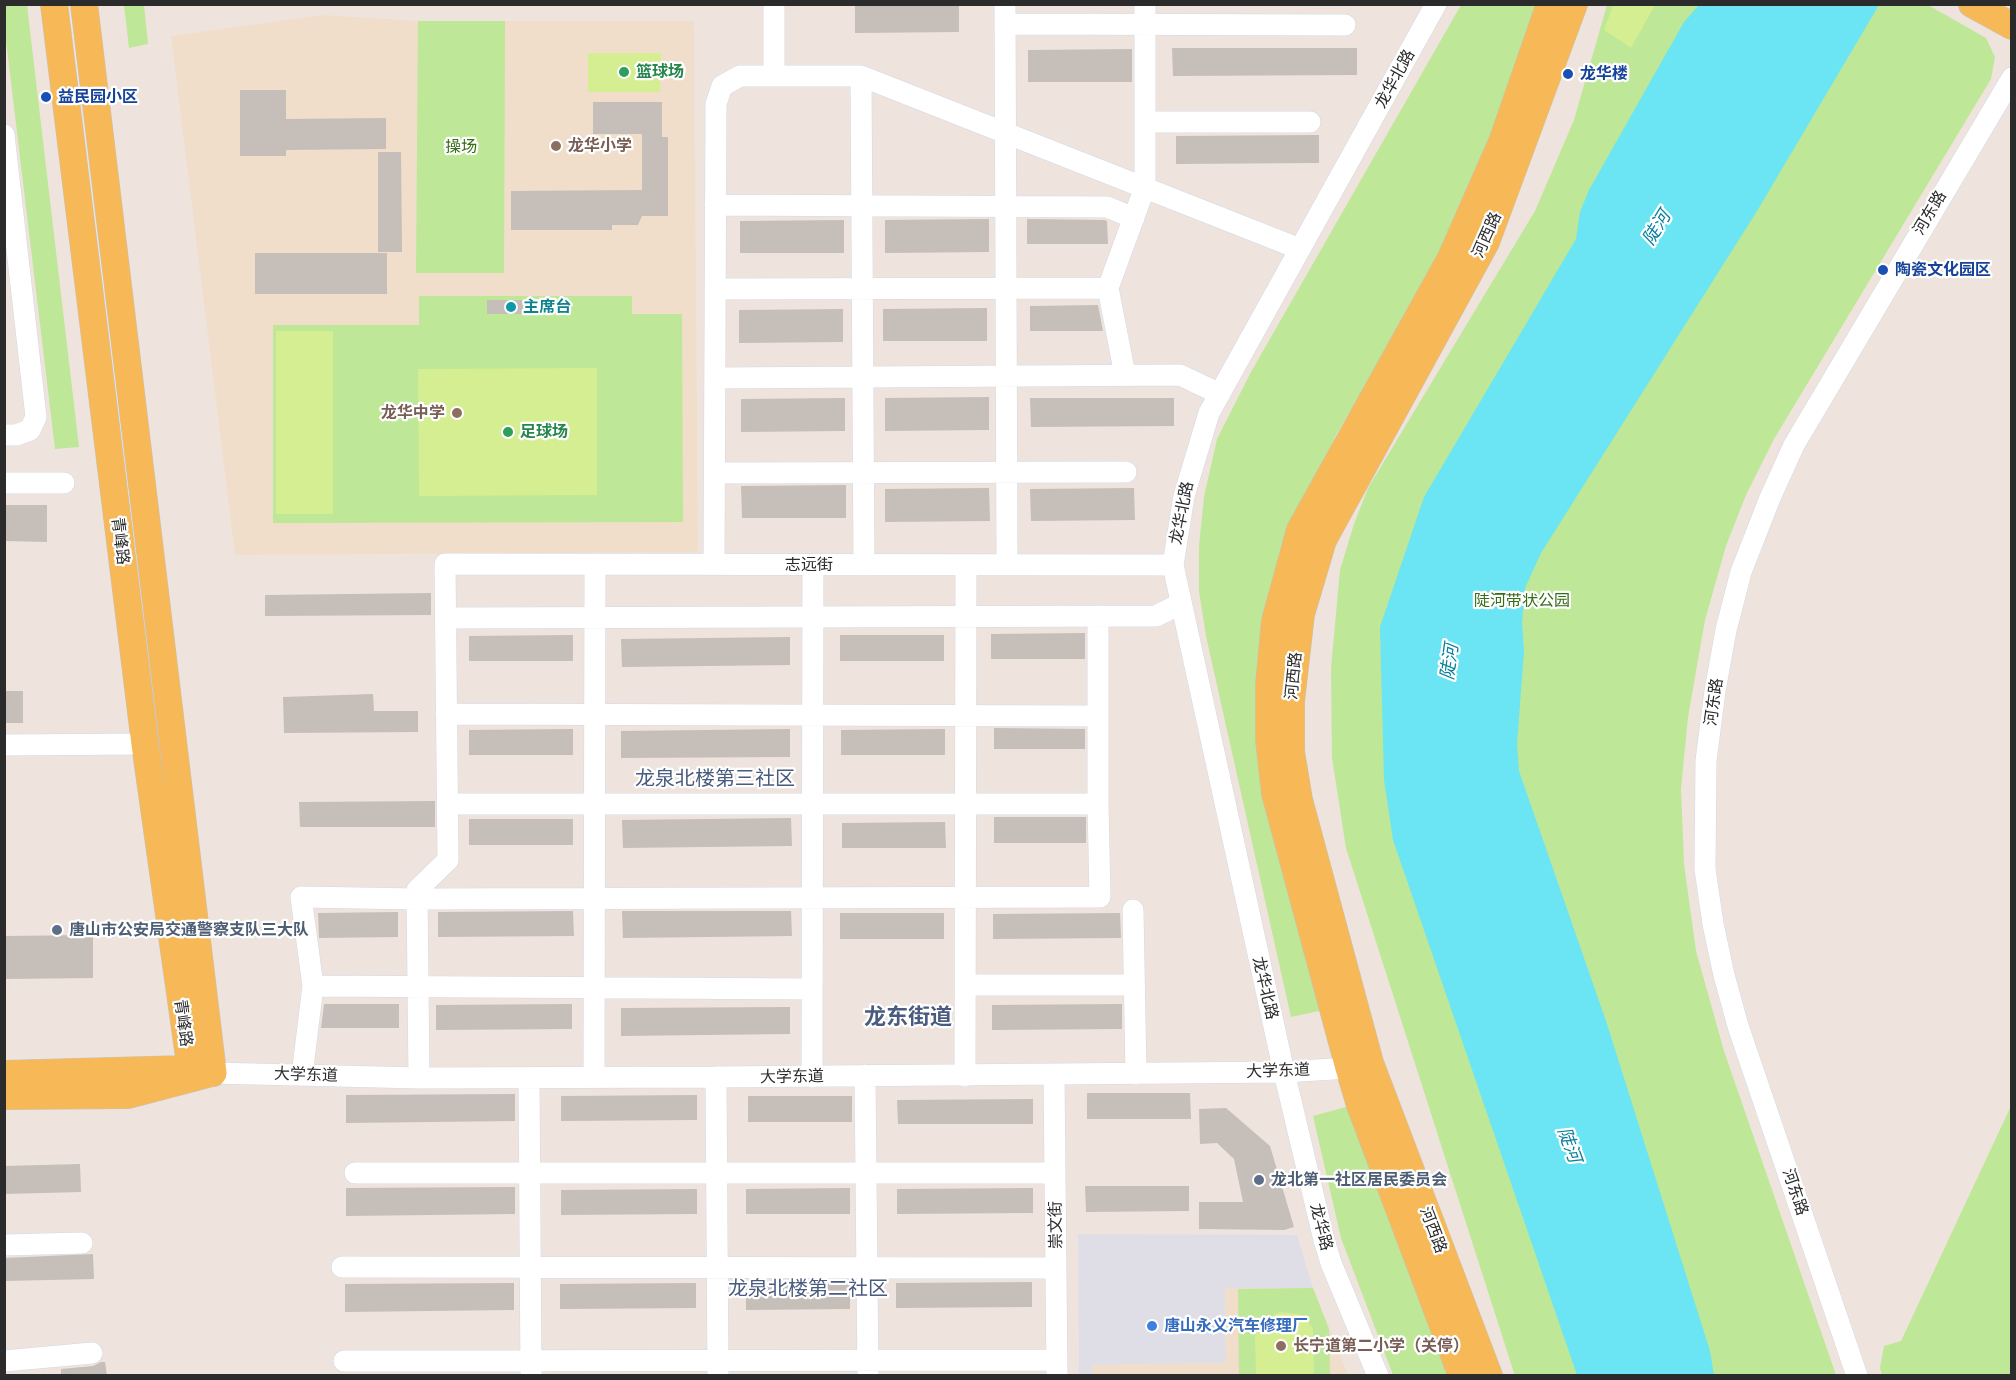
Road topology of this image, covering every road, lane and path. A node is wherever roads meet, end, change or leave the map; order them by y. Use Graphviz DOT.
graph roads {
  1 [pos="54,4"];
  2 [pos="84,4"];
  3 [pos="774,4"];
  4 [pos="1436,4"];
  5 [pos="1550,4"];
  6 [pos="1574,4"];
  7 [pos="1972,4"];
  8 [pos="1005,14"];
  9 [pos="1145,14"];
  10 [pos="1316,15"];
  11 [pos="1345,25"];
  12 [pos="2012,26"];
  13 [pos="774,76"];
  14 [pos="861,76"];
  15 [pos="2012,78"];
  16 [pos="1145,122"];
  17 [pos="1310,122"];
  18 [pos="1005,132"];
  19 [pos="4,135"];
  20 [pos="1145,187"];
  21 [pos="716,205"];
  22 [pos="862,206"];
  23 [pos="1006,207"];
  24 [pos="1134,218"];
  25 [pos="1300,249"];
  26 [pos="862,288"];
  27 [pos="1006,288"];
  28 [pos="1108,288"];
  29 [pos="715,289"];
  30 [pos="1125,375"];
  31 [pos="1006,376"];
  32 [pos="863,377"];
  33 [pos="715,378"];
  34 [pos="1220,394"];
  35 [pos="4,435"];
  36 [pos="864,472"];
  37 [pos="1007,472"];
  38 [pos="1126,472"];
  39 [pos="715,473"];
  40 [pos="4,483"];
  41 [pos="64,483"];
  42 [pos="595,564"];
  43 [pos="714,564"];
  44 [pos="813,565"];
  45 [pos="864,565"];
  46 [pos="966,565"];
  47 [pos="1007,565"];
  48 [pos="1173,566"];
  49 [pos="1180,604"];
  50 [pos="1098,616"];
  51 [pos="446,618"];
  52 [pos="446,714"];
  53 [pos="595,715"];
  54 [pos="813,715"];
  55 [pos="966,716"];
  56 [pos="1098,716"];
  57 [pos="145,744"];
  58 [pos="4,745"];
  59 [pos="448,804"];
  60 [pos="595,804"];
  61 [pos="812,804"];
  62 [pos="966,804"];
  63 [pos="1098,804"];
  64 [pos="966,897"];
  65 [pos="595,898"];
  66 [pos="812,898"];
  67 [pos="417,899"];
  68 [pos="1132,910"];
  69 [pos="966,985"];
  70 [pos="1134,985"];
  71 [pos="313,986"];
  72 [pos="418,987"];
  73 [pos="594,988"];
  74 [pos="812,989"];
  75 [pos="1360,1066"];
  76 [pos="1284,1072"];
  77 [pos="198,1073"];
  78 [pos="4,1074"];
  79 [pos="1136,1074"];
  80 [pos="302,1075"];
  81 [pos="1054,1075"];
  82 [pos="865,1076"];
  83 [pos="965,1076"];
  84 [pos="594,1077"];
  85 [pos="716,1077"];
  86 [pos="812,1077"];
  87 [pos="419,1078"];
  88 [pos="529,1078"];
  89 [pos="4,1096"];
  90 [pos="356,1173"];
  91 [pos="717,1173"];
  92 [pos="866,1173"];
  93 [pos="1055,1173"];
  94 [pos="530,1174"];
  95 [pos="81,1243"];
  96 [pos="4,1245"];
  97 [pos="342,1267"];
  98 [pos="531,1267"];
  99 [pos="718,1267"];
  100 [pos="867,1267"];
  101 [pos="1056,1268"];
  102 [pos="92,1353"];
  103 [pos="4,1361"];
  104 [pos="344,1361"];
  105 [pos="531,1368"];
  106 [pos="718,1368"];
  107 [pos="868,1368"];
  108 [pos="1057,1368"];
  109 [pos="1378,1376"];
  110 [pos="1462,1376"];
  111 [pos="1489,1376"];
  112 [pos="1857,1376"];
  1 -- 57 [label="main road, 青峰路"];
  2 -- 77 [label="main road, 青峰路"];
  3 -- 13 [label="street"];
  4 -- 25 [label="street, 龙华北路"];
  5 -- 75 [label="main road, 河西路"];
  6 -- 75 [label="main road, 河西路"];
  7 -- 12 [label="main road"];
  8 -- 9 [label="street"];
  8 -- 18 [label="street"];
  9 -- 10 [label="street"];
  9 -- 16 [label="street"];
  10 -- 11 [label="street"];
  13 -- 14 [label="street"];
  13 -- 21 [label="street"];
  14 -- 18 [label="street"];
  14 -- 22 [label="street"];
  15 -- 112 [label="street, 河东路"];
  16 -- 17 [label="street"];
  16 -- 20 [label="street"];
  18 -- 20 [label="street"];
  18 -- 23 [label="street"];
  19 -- 35 [label="street"];
  20 -- 24 [label="street"];
  20 -- 25 [label="street"];
  21 -- 22 [label="street"];
  21 -- 29 [label="street"];
  22 -- 23 [label="street"];
  22 -- 26 [label="street"];
  23 -- 24 [label="street"];
  23 -- 27 [label="street"];
  24 -- 28 [label="street"];
  25 -- 34 [label="street, 龙华北路"];
  26 -- 27 [label="street"];
  26 -- 29 [label="street"];
  26 -- 32 [label="street"];
  27 -- 28 [label="street"];
  27 -- 31 [label="street"];
  28 -- 30 [label="street"];
  29 -- 33 [label="street"];
  30 -- 31 [label="street"];
  30 -- 34 [label="street"];
  31 -- 32 [label="street"];
  31 -- 37 [label="street"];
  32 -- 33 [label="street"];
  32 -- 36 [label="street"];
  33 -- 39 [label="street"];
  34 -- 48 [label="street, 龙华北路"];
  36 -- 37 [label="street"];
  36 -- 39 [label="street"];
  36 -- 45 [label="street"];
  37 -- 38 [label="street"];
  37 -- 47 [label="street"];
  39 -- 43 [label="street"];
  40 -- 41 [label="street"];
  42 -- 43 [label="street, 志远街"];
  42 -- 51 [label="street, 志远街"];
  42 -- 53 [label="street"];
  43 -- 44 [label="street, 志远街"];
  44 -- 45 [label="street, 志远街"];
  44 -- 54 [label="street"];
  45 -- 46 [label="street, 志远街"];
  46 -- 47 [label="street, 志远街"];
  46 -- 55 [label="street"];
  47 -- 48 [label="street, 志远街"];
  48 -- 49 [label="street, 龙华北路"];
  49 -- 50 [label="street"];
  49 -- 76 [label="street, 龙华北路"];
  50 -- 51 [label="street"];
  50 -- 56 [label="street"];
  51 -- 52 [label="street"];
  52 -- 53 [label="street"];
  52 -- 59 [label="street"];
  53 -- 54 [label="street"];
  53 -- 60 [label="street"];
  54 -- 55 [label="street"];
  54 -- 61 [label="street"];
  55 -- 56 [label="street"];
  55 -- 62 [label="street"];
  56 -- 63 [label="street"];
  57 -- 58 [label="street"];
  57 -- 77 [label="main road, 青峰路"];
  59 -- 60 [label="street"];
  59 -- 67 [label="street"];
  60 -- 61 [label="street"];
  60 -- 65 [label="street"];
  61 -- 62 [label="street"];
  61 -- 66 [label="street"];
  62 -- 63 [label="street"];
  62 -- 64 [label="street"];
  63 -- 64 [label="street"];
  64 -- 66 [label="street"];
  64 -- 69 [label="street"];
  65 -- 66 [label="street"];
  65 -- 67 [label="street"];
  65 -- 73 [label="street"];
  66 -- 74 [label="street"];
  67 -- 71 [label="street"];
  67 -- 72 [label="street"];
  68 -- 70 [label="street"];
  69 -- 70 [label="street"];
  69 -- 83 [label="street"];
  70 -- 79 [label="street"];
  71 -- 72 [label="street"];
  71 -- 80 [label="street"];
  72 -- 73 [label="street"];
  72 -- 87 [label="street"];
  73 -- 74 [label="street"];
  73 -- 84 [label="street"];
  74 -- 86 [label="street"];
  75 -- 76 [label="street, 大学东道"];
  75 -- 110 [label="main road, 河西路"];
  75 -- 111 [label="main road, 河西路"];
  76 -- 79 [label="street, 大学东道"];
  76 -- 109 [label="street, 龙华路"];
  77 -- 78 [label="main road, 大学东道"];
  77 -- 80 [label="street, 大学东道"];
  77 -- 89 [label="main road, 大学东道"];
  79 -- 81 [label="street, 大学东道"];
  80 -- 87 [label="street, 大学东道"];
  81 -- 83 [label="street, 大学东道"];
  81 -- 93 [label="street, 崇文街"];
  82 -- 83 [label="street, 大学东道"];
  82 -- 86 [label="street, 大学东道"];
  82 -- 92 [label="street"];
  84 -- 85 [label="street, 大学东道"];
  84 -- 88 [label="street, 大学东道"];
  85 -- 86 [label="street, 大学东道"];
  85 -- 91 [label="street"];
  87 -- 88 [label="street, 大学东道"];
  88 -- 94 [label="street"];
  90 -- 94 [label="street"];
  91 -- 92 [label="street"];
  91 -- 94 [label="street"];
  91 -- 99 [label="street"];
  92 -- 93 [label="street"];
  92 -- 100 [label="street"];
  93 -- 101 [label="street, 崇文街"];
  94 -- 98 [label="street"];
  95 -- 96 [label="street"];
  97 -- 98 [label="street"];
  98 -- 99 [label="street"];
  98 -- 105 [label="street"];
  99 -- 100 [label="street"];
  99 -- 106 [label="street"];
  100 -- 101 [label="street"];
  100 -- 107 [label="street"];
  101 -- 108 [label="street, 崇文街"];
  102 -- 103 [label="street"];
  104 -- 105 [label="street"];
  105 -- 106 [label="street"];
  106 -- 107 [label="street"];
  107 -- 108 [label="street"];
}
